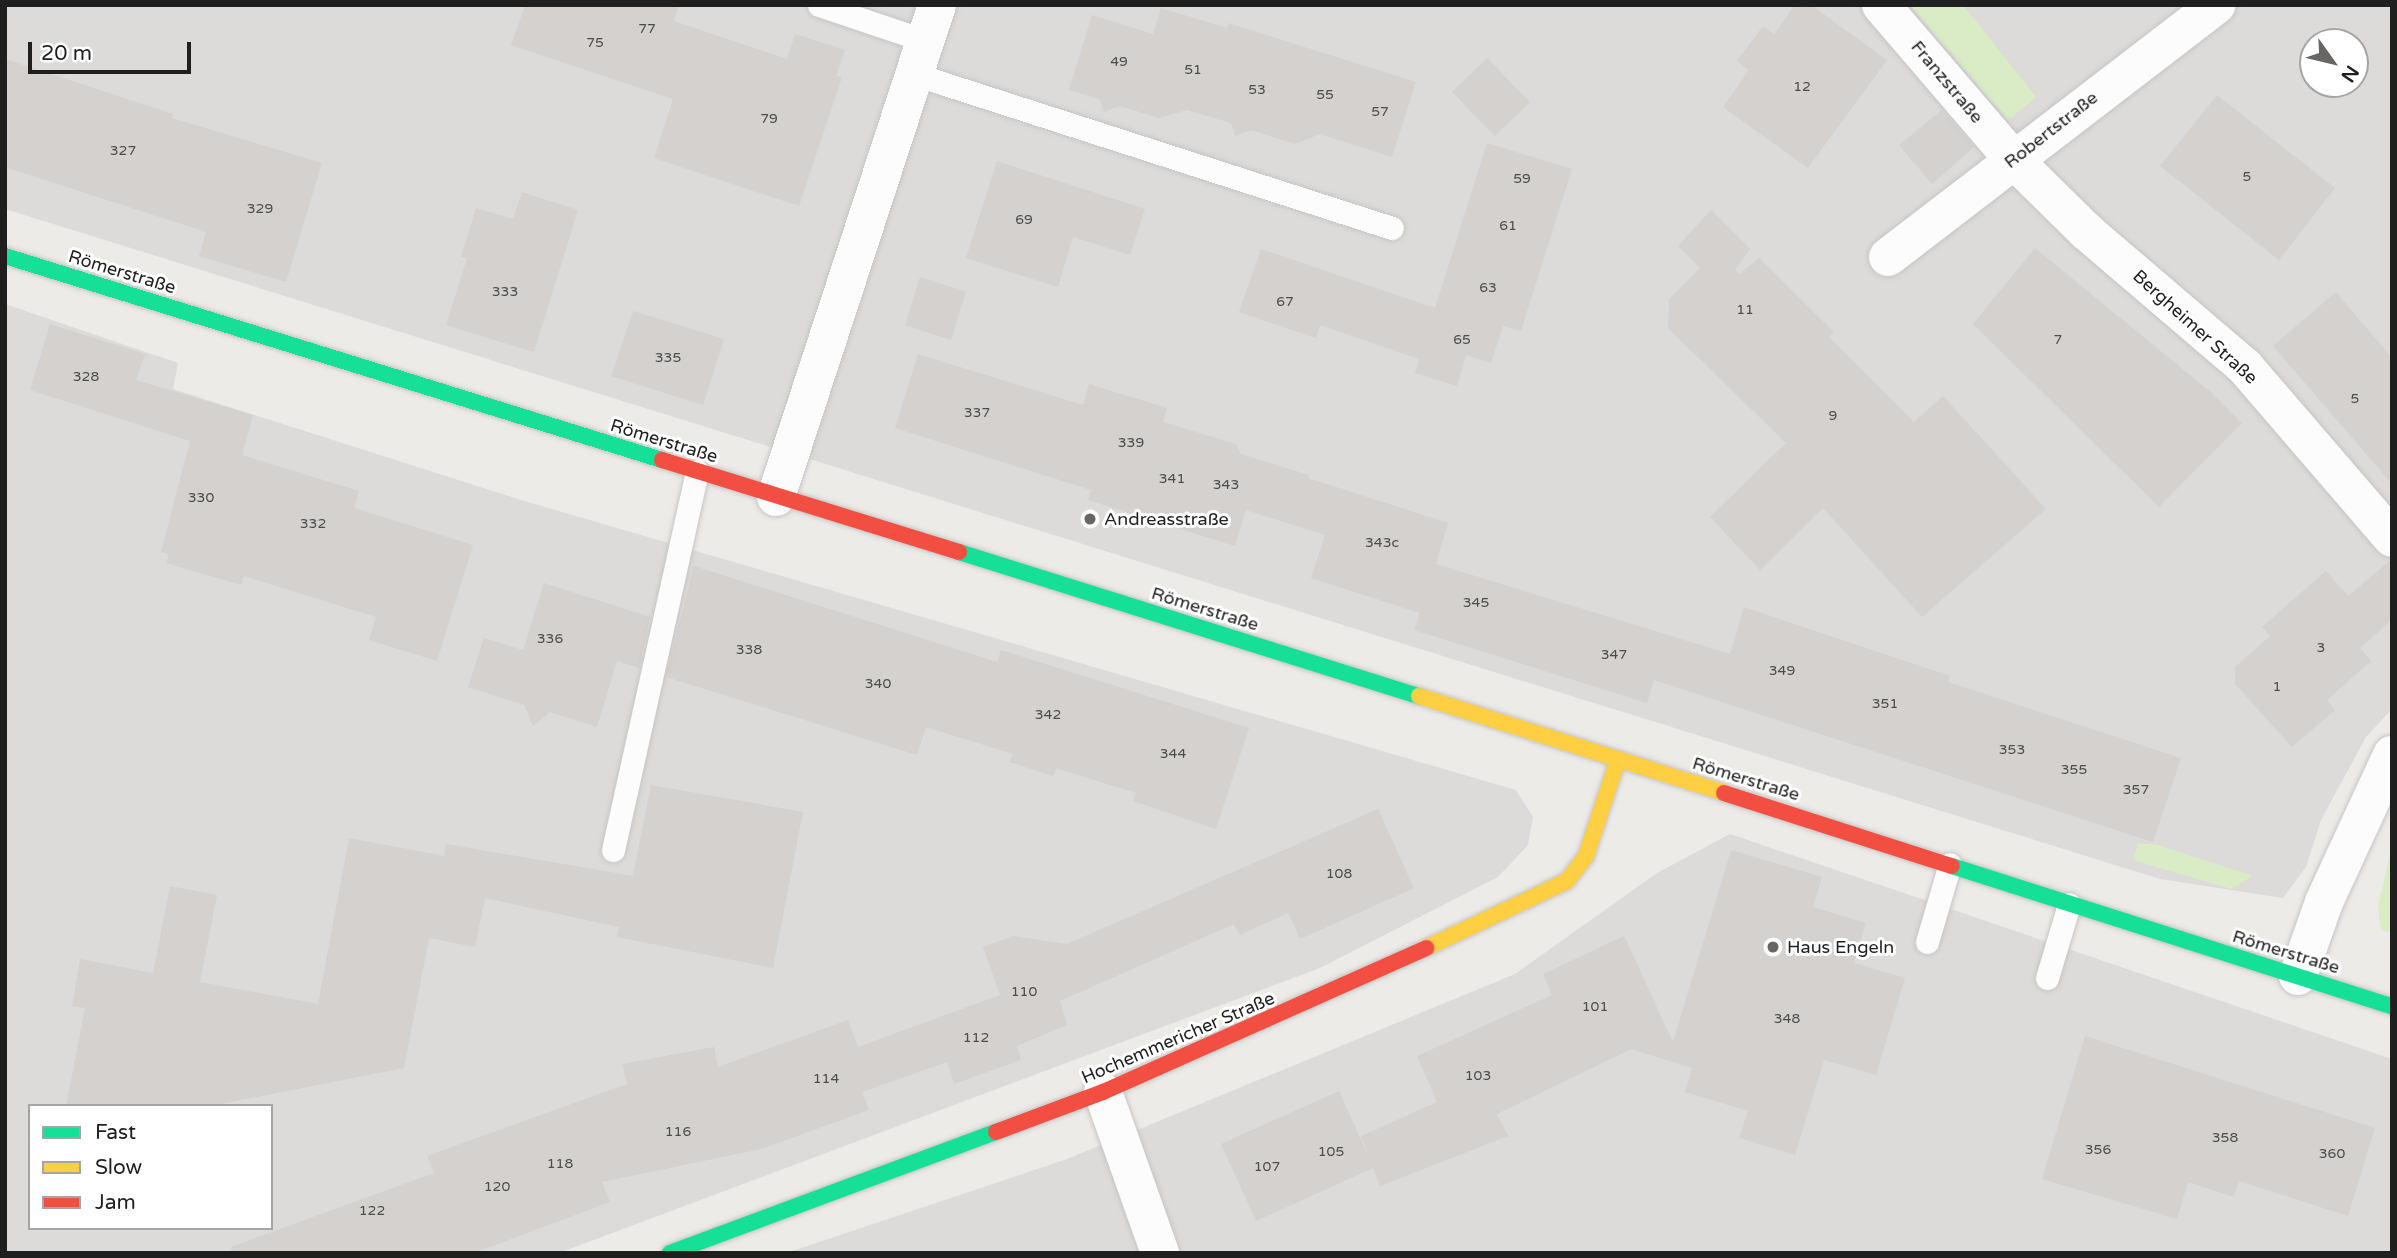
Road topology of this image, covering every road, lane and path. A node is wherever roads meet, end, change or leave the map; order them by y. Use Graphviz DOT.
graph roads {
  1 [pos="819,5"];
  2 [pos="937,5"];
  3 [pos="1881,5"];
  4 [pos="2216,5"];
  5 [pos="920,58"];
  6 [pos="2013,159"];
  7 [pos="1392,228"];
  8 [pos="5,256"];
  9 [pos="1888,257"];
  10 [pos="697,471"];
  11 [pos="776,497"];
  12 [pos="2392,538"];
  13 [pos="2392,755"];
  14 [pos="1618,760"];
  15 [pos="614,850"];
  16 [pos="1950,864"];
  17 [pos="2069,904"];
  18 [pos="1927,942"];
  19 [pos="2298,976"];
  20 [pos="2047,978"];
  21 [pos="2392,1006"];
  22 [pos="1103,1092"];
  23 [pos="670,1253"];
  24 [pos="1160,1253"];
  1 -- 5 [label="lane"];
  2 -- 5 [label="street"];
  3 -- 6 [label="street, Franzstraße"];
  4 -- 6 [label="street, Robertstraße"];
  5 -- 7 [label="lane"];
  5 -- 11 [label="street"];
  6 -- 9 [label="street, Robertstraße"];
  6 -- 12 [label="street, Bergheimer Straße"];
  8 -- 10 [label="street, Römerstraße"];
  10 -- 11 [label="street, Römerstraße"];
  10 -- 15 [label="lane"];
  11 -- 14 [label="street, Römerstraße"];
  13 -- 19 [label="street"];
  14 -- 16 [label="street, Römerstraße"];
  14 -- 22 [label="street, Hochemmericher Straße"];
  16 -- 17 [label="street, Römerstraße"];
  16 -- 18 [label="lane"];
  17 -- 19 [label="street, Römerstraße"];
  17 -- 20 [label="lane"];
  19 -- 21 [label="street, Römerstraße"];
  22 -- 23 [label="street, Hochemmericher Straße"];
  22 -- 24 [label="street"];
}
